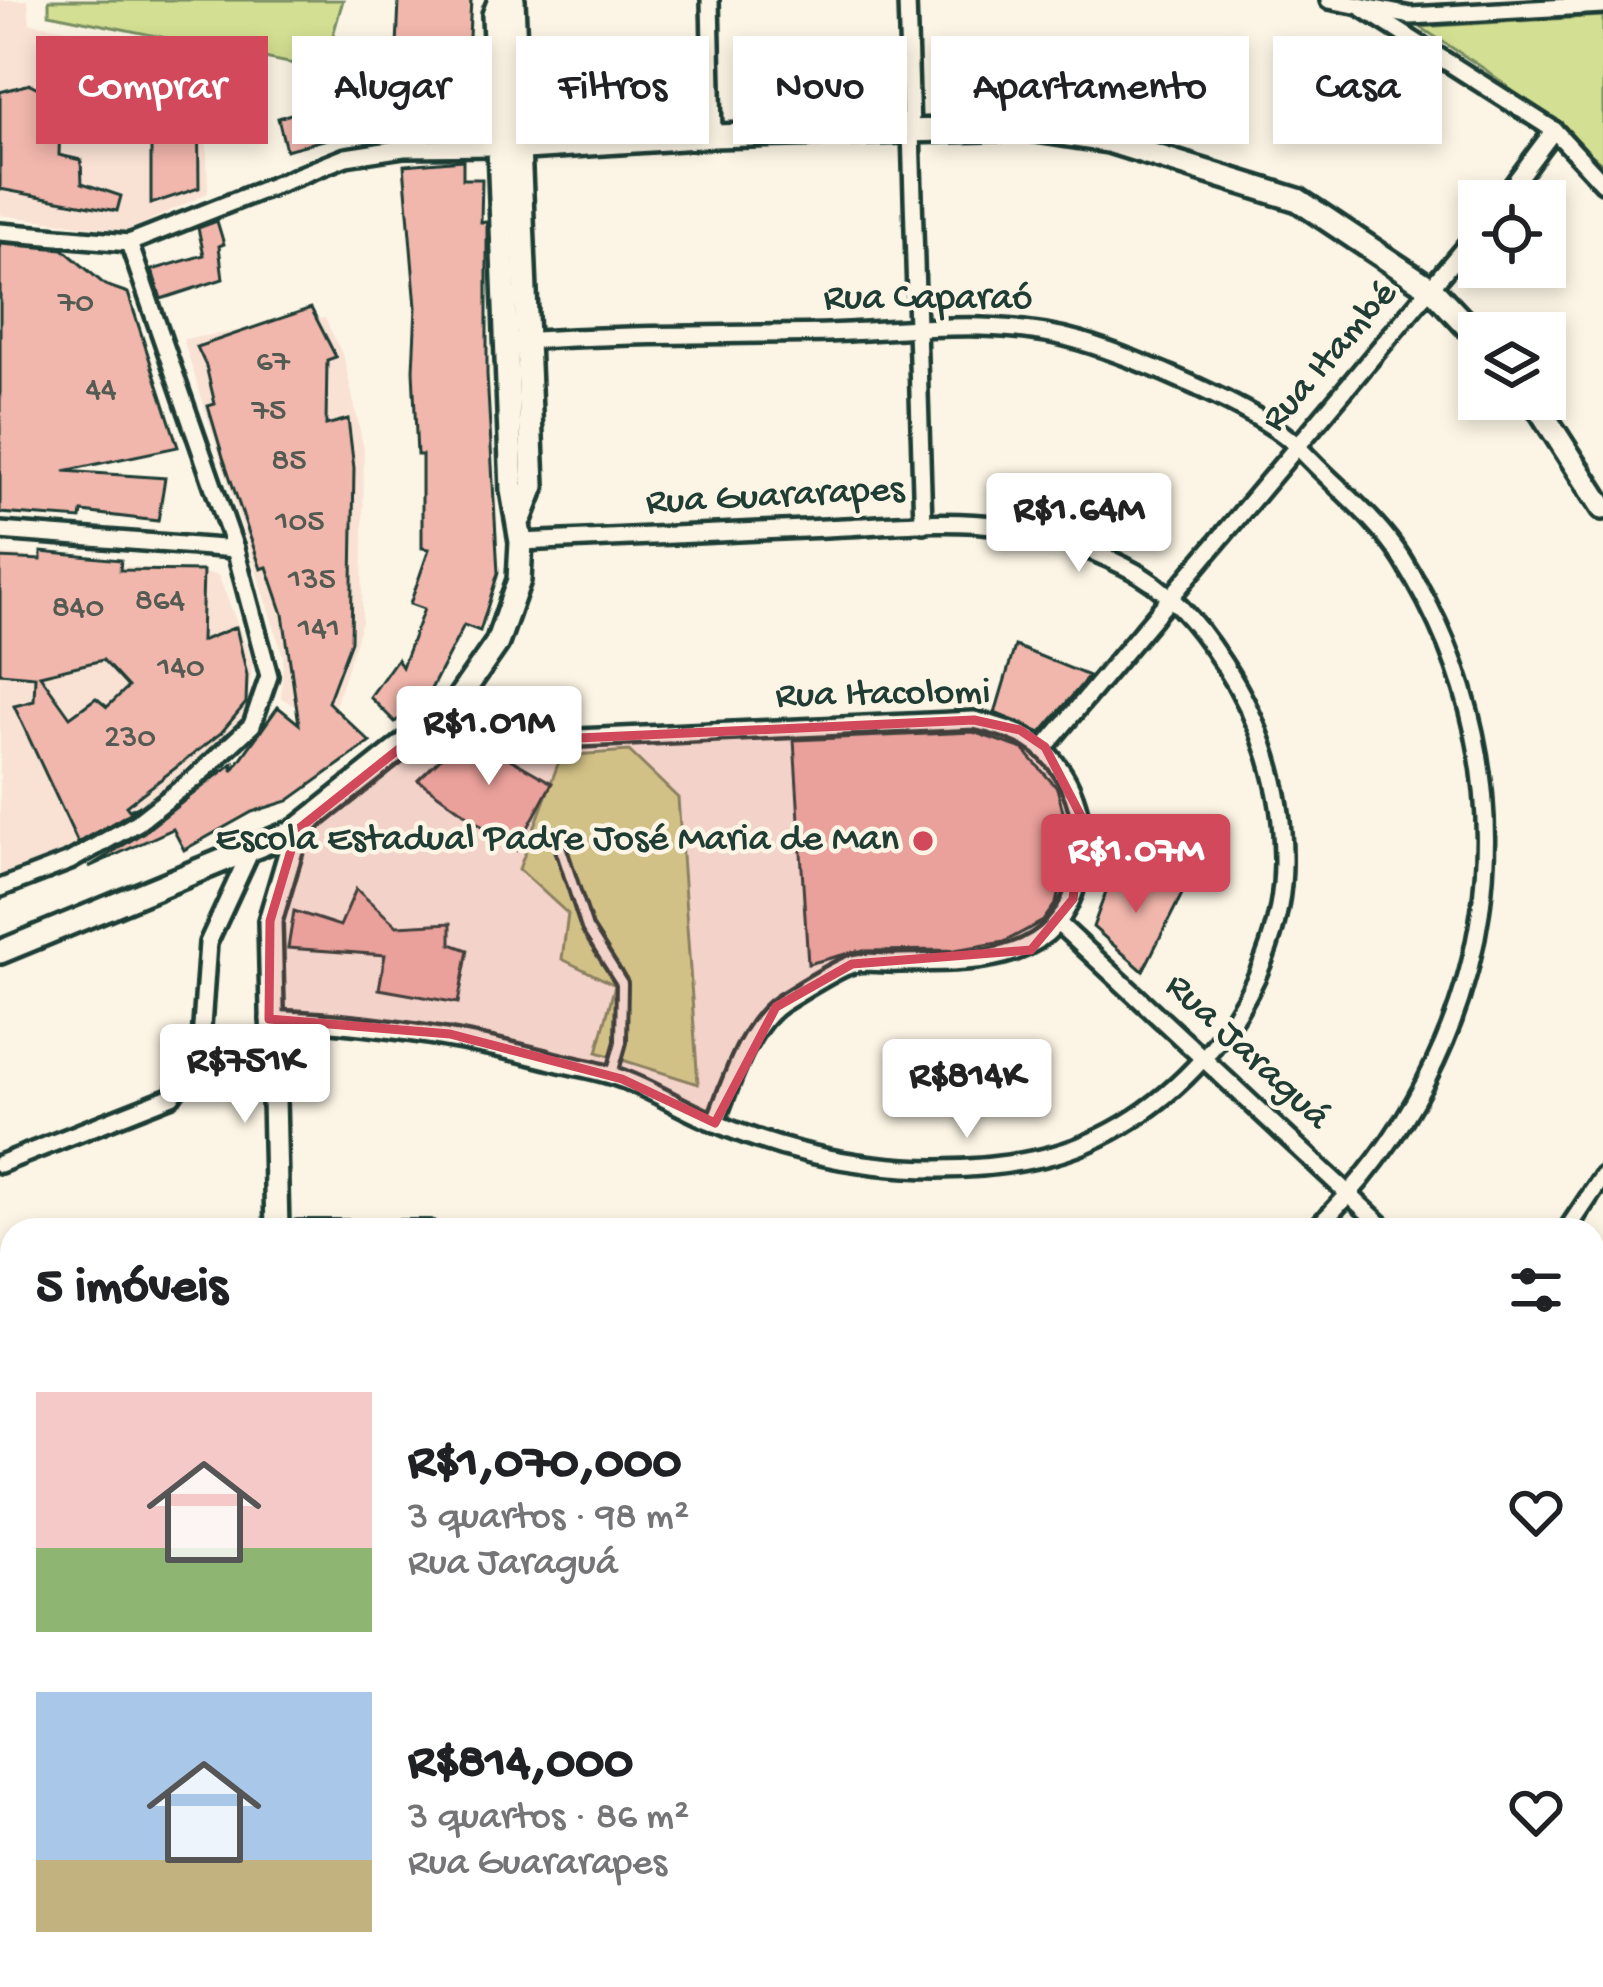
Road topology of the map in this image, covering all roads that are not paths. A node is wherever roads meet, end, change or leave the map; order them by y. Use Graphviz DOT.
graph roads {
  1 [pos="710,0"];
  2 [pos="907,0"];
  3 [pos="1329,0"];
  4 [pos="503,2"];
  5 [pos="1603,4"];
  6 [pos="1361,7"];
  7 [pos="1554,130"];
  8 [pos="911,131"];
  9 [pos="713,136"];
  10 [pos="510,147"];
  11 [pos="1517,180"];
  12 [pos="1603,184"];
  13 [pos="0,232"];
  14 [pos="129,243"];
  15 [pos="1458,257"];
  16 [pos="1433,290"];
  17 [pos="1458,317"];
  18 [pos="914,330"];
  19 [pos="517,341"];
  20 [pos="1546,420"];
  21 [pos="1298,447"];
  22 [pos="1603,508"];
  23 [pos="923,524"];
  24 [pos="0,531"];
  25 [pos="521,542"];
  26 [pos="235,549"];
  27 [pos="1174,598"];
  28 [pos="454,705"];
  29 [pos="1045,747"];
  30 [pos="296,830"];
  31 [pos="557,837"];
  32 [pos="252,848"];
  33 [pos="0,888"];
  34 [pos="1059,924"];
  35 [pos="0,952"];
  36 [pos="269,1019"];
  37 [pos="1207,1060"];
  38 [pos="612,1076"];
  39 [pos="715,1124"];
  40 [pos="0,1164"];
  41 [pos="1603,1176"];
  42 [pos="1348,1197"];
  43 [pos="277,1218"];
  44 [pos="1326,1218"];
  45 [pos="1373,1218"];
  46 [pos="1575,1218"];
  1 -- 9 [label="street"];
  2 -- 8 [label="street"];
  3 -- 6 [label="street"];
  4 -- 10 [label="street"];
  5 -- 6 [label="street"];
  6 -- 7 [label="street"];
  7 -- 11 [label="street"];
  7 -- 12 [label="street"];
  8 -- 9 [label="street"];
  8 -- 16 [label="street"];
  8 -- 18 [label="street"];
  9 -- 10 [label="street"];
  10 -- 14 [label="street"];
  10 -- 19 [label="street"];
  13 -- 14 [label="street"];
  14 -- 26 [label="street"];
  15 -- 16 [label="street, Rua Itambé"];
  16 -- 17 [label="street"];
  16 -- 21 [label="street, Rua Itambé"];
  18 -- 19 [label="street, Rua Caparaó"];
  18 -- 21 [label="street, Rua Caparaó"];
  18 -- 23 [label="street"];
  19 -- 25 [label="street"];
  20 -- 22 [label="street"];
  21 -- 27 [label="street, Rua Itambé"];
  21 -- 42 [label="street, Rua Caparaó"];
  23 -- 25 [label="street, Rua Guararapes"];
  23 -- 27 [label="street, Rua Guararapes"];
  24 -- 26 [label="street"];
  25 -- 28 [label="street"];
  26 -- 33 [label="street"];
  27 -- 29 [label="street, Rua Itambé"];
  27 -- 37 [label="street, Rua Guararapes"];
  28 -- 29 [label="street, Rua Itacolomi"];
  28 -- 30 [label="street"];
  29 -- 34 [label="street"];
  30 -- 32 [label="street"];
  30 -- 36 [label="street"];
  31 -- 38 [label="lane"];
  32 -- 35 [label="street"];
  32 -- 40 [label="street"];
  34 -- 37 [label="street, Rua Jaraguá"];
  34 -- 39 [label="street"];
  36 -- 38 [label="street, Rua Guararapes"];
  36 -- 43 [label="street"];
  37 -- 39 [label="street, Rua Guararapes"];
  37 -- 42 [label="street, Rua Jaraguá"];
  38 -- 39 [label="street, Rua Guararapes"];
  41 -- 46 [label="street"];
  42 -- 44 [label="street, Rua Caparaó"];
  42 -- 45 [label="street, Rua Jaraguá"];
}
